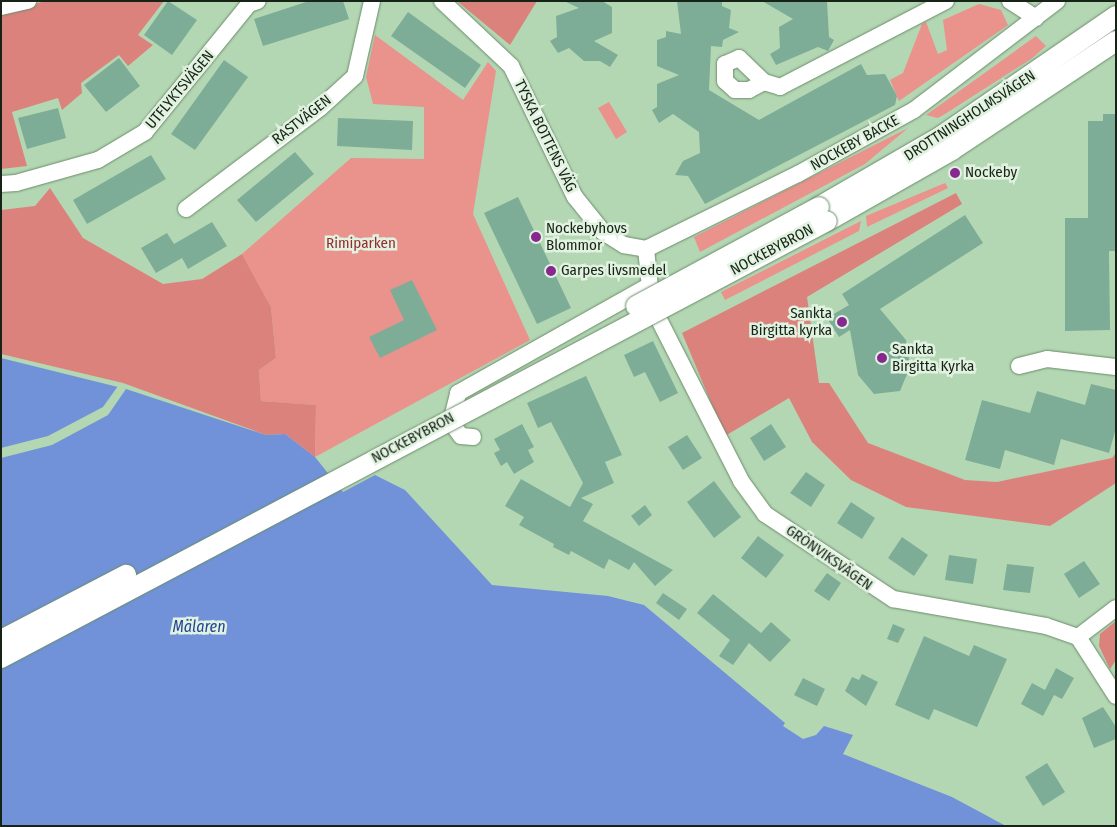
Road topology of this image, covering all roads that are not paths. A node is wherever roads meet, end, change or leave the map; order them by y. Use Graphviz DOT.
graph roads {
  1 [pos="28,1"];
  2 [pos="258,1"];
  3 [pos="372,1"];
  4 [pos="442,1"];
  5 [pos="946,1"];
  6 [pos="1010,1"];
  7 [pos="1058,1"];
  8 [pos="1,7"];
  9 [pos="1116,16"];
  10 [pos="1036,18"];
  11 [pos="1116,41"];
  12 [pos="764,82"];
  13 [pos="1,184"];
  14 [pos="186,209"];
  15 [pos="823,214"];
  16 [pos="652,246"];
  17 [pos="649,286"];
  18 [pos="1019,366"];
  19 [pos="1116,367"];
  20 [pos="472,437"];
  21 [pos="1116,608"];
  22 [pos="1078,637"];
  23 [pos="1,640"];
  24 [pos="1,658"];
  25 [pos="1116,696"];
  1 -- 8 [label="street"];
  2 -- 13 [label="street, UTFLYKTSVÄGEN"];
  3 -- 14 [label="street, RASTVÄGEN"];
  4 -- 16 [label="street, TYSKA BOTTENS VÄG"];
  5 -- 12 [label="street"];
  6 -- 10 [label="street"];
  7 -- 10 [label="street, NOCKEBY BACKE"];
  9 -- 15 [label="main road, DROTTNINGHOLMSVÄGEN"];
  10 -- 16 [label="street, NOCKEBY BACKE"];
  11 -- 15 [label="main road, DROTTNINGHOLMSVÄGEN"];
  15 -- 23 [label="main road, NOCKEBYBRON, bridge"];
  15 -- 24 [label="main road, NOCKEBYBRON, bridge"];
  16 -- 17 [label="street, GRÖNVIKSVÄGEN"];
  17 -- 20 [label="street"];
  17 -- 22 [label="street, GRÖNVIKSVÄGEN"];
  18 -- 19 [label="street"];
  21 -- 22 [label="street"];
  22 -- 25 [label="street"];
}
